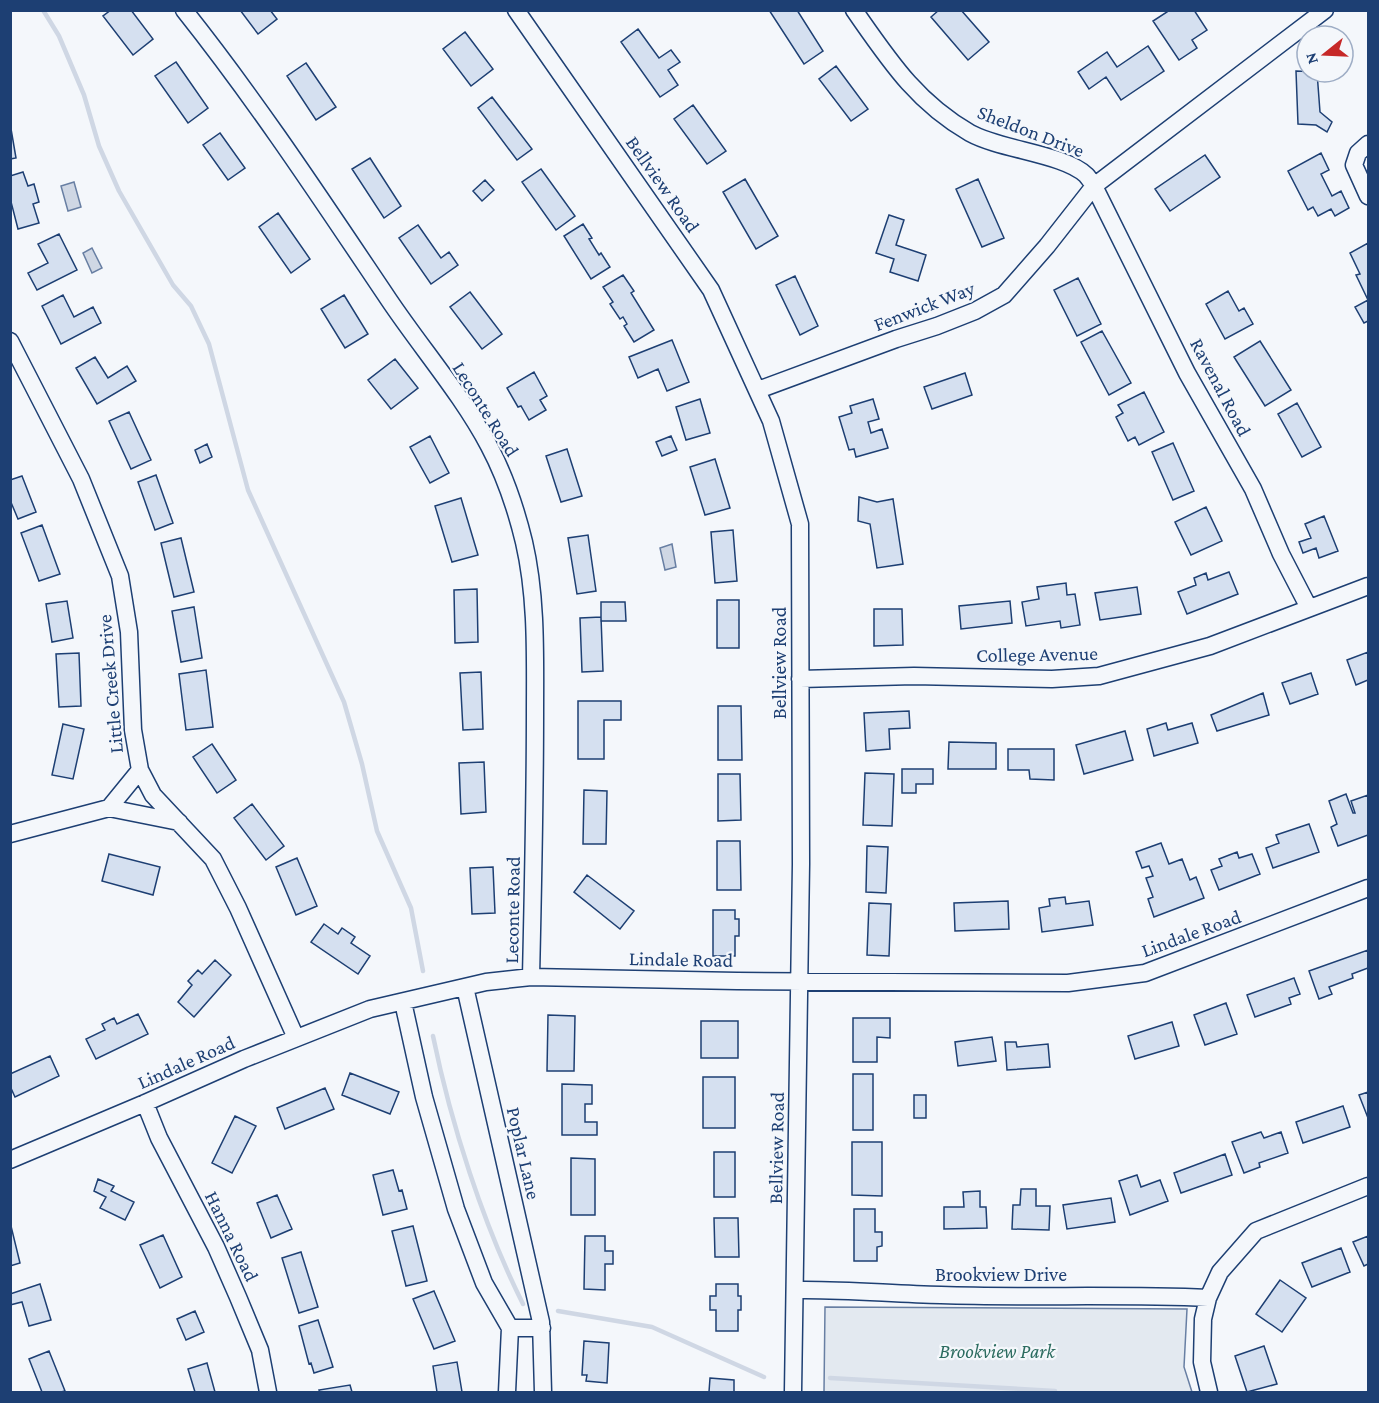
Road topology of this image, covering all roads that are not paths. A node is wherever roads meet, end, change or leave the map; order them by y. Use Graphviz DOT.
graph roads {
  1 [pos="184,10"];
  2 [pos="516,10"];
  3 [pos="854,10"];
  4 [pos="1325,10"];
  5 [pos="1368,144"];
  6 [pos="1094,186"];
  7 [pos="1368,196"];
  8 [pos="10,342"];
  9 [pos="758,390"];
  10 [pos="1368,586"];
  11 [pos="1309,608"];
  12 [pos="800,679"];
  13 [pos="140,770"];
  14 [pos="109,808"];
  15 [pos="178,822"];
  16 [pos="10,834"];
  17 [pos="1368,888"];
  18 [pos="531,977"];
  19 [pos="799,982"];
  20 [pos="465,987"];
  21 [pos="403,1002"];
  22 [pos="296,1038"];
  23 [pos="145,1103"];
  24 [pos="10,1160"];
  25 [pos="1368,1186"];
  26 [pos="795,1290"];
  27 [pos="1208,1298"];
  28 [pos="510,1328"];
  29 [pos="542,1328"];
  30 [pos="268,1392"];
  31 [pos="507,1392"];
  32 [pos="543,1392"];
  33 [pos="793,1392"];
  34 [pos="1209,1392"];
  1 -- 18 [label="street, Leconte Road"];
  2 -- 9 [label="street, Bellview Road"];
  3 -- 6 [label="street, Sheldon Drive"];
  4 -- 6 [label="street, Sheldon Drive"];
  5 -- 7 [label="street"];
  6 -- 9 [label="street, Fenwick Way"];
  6 -- 11 [label="street, Ravenal Road"];
  8 -- 13 [label="street, Little Creek Drive"];
  9 -- 12 [label="street, Bellview Road"];
  10 -- 11 [label="street, College Avenue"];
  11 -- 12 [label="street, College Avenue"];
  12 -- 19 [label="street, Bellview Road"];
  13 -- 14 [label="street"];
  13 -- 15 [label="street, Little Creek Drive"];
  14 -- 15 [label="street"];
  14 -- 16 [label="street"];
  15 -- 22 [label="street, Little Creek Drive"];
  17 -- 19 [label="street, Lindale Road"];
  18 -- 19 [label="street, Lindale Road"];
  18 -- 20 [label="street, Lindale Road"];
  19 -- 26 [label="street, Bellview Road"];
  20 -- 21 [label="street, Lindale Road"];
  20 -- 29 [label="street, Poplar Lane"];
  21 -- 22 [label="street, Lindale Road"];
  21 -- 28 [label="street"];
  22 -- 23 [label="street, Lindale Road"];
  23 -- 24 [label="street, Lindale Road"];
  23 -- 30 [label="street, Hanna Road"];
  25 -- 27 [label="street"];
  26 -- 27 [label="street, Brookview Drive"];
  26 -- 33 [label="street, Bellview Road"];
  27 -- 34 [label="street"];
  28 -- 29 [label="street"];
  28 -- 31 [label="street"];
  29 -- 32 [label="street, Poplar Lane"];
}
